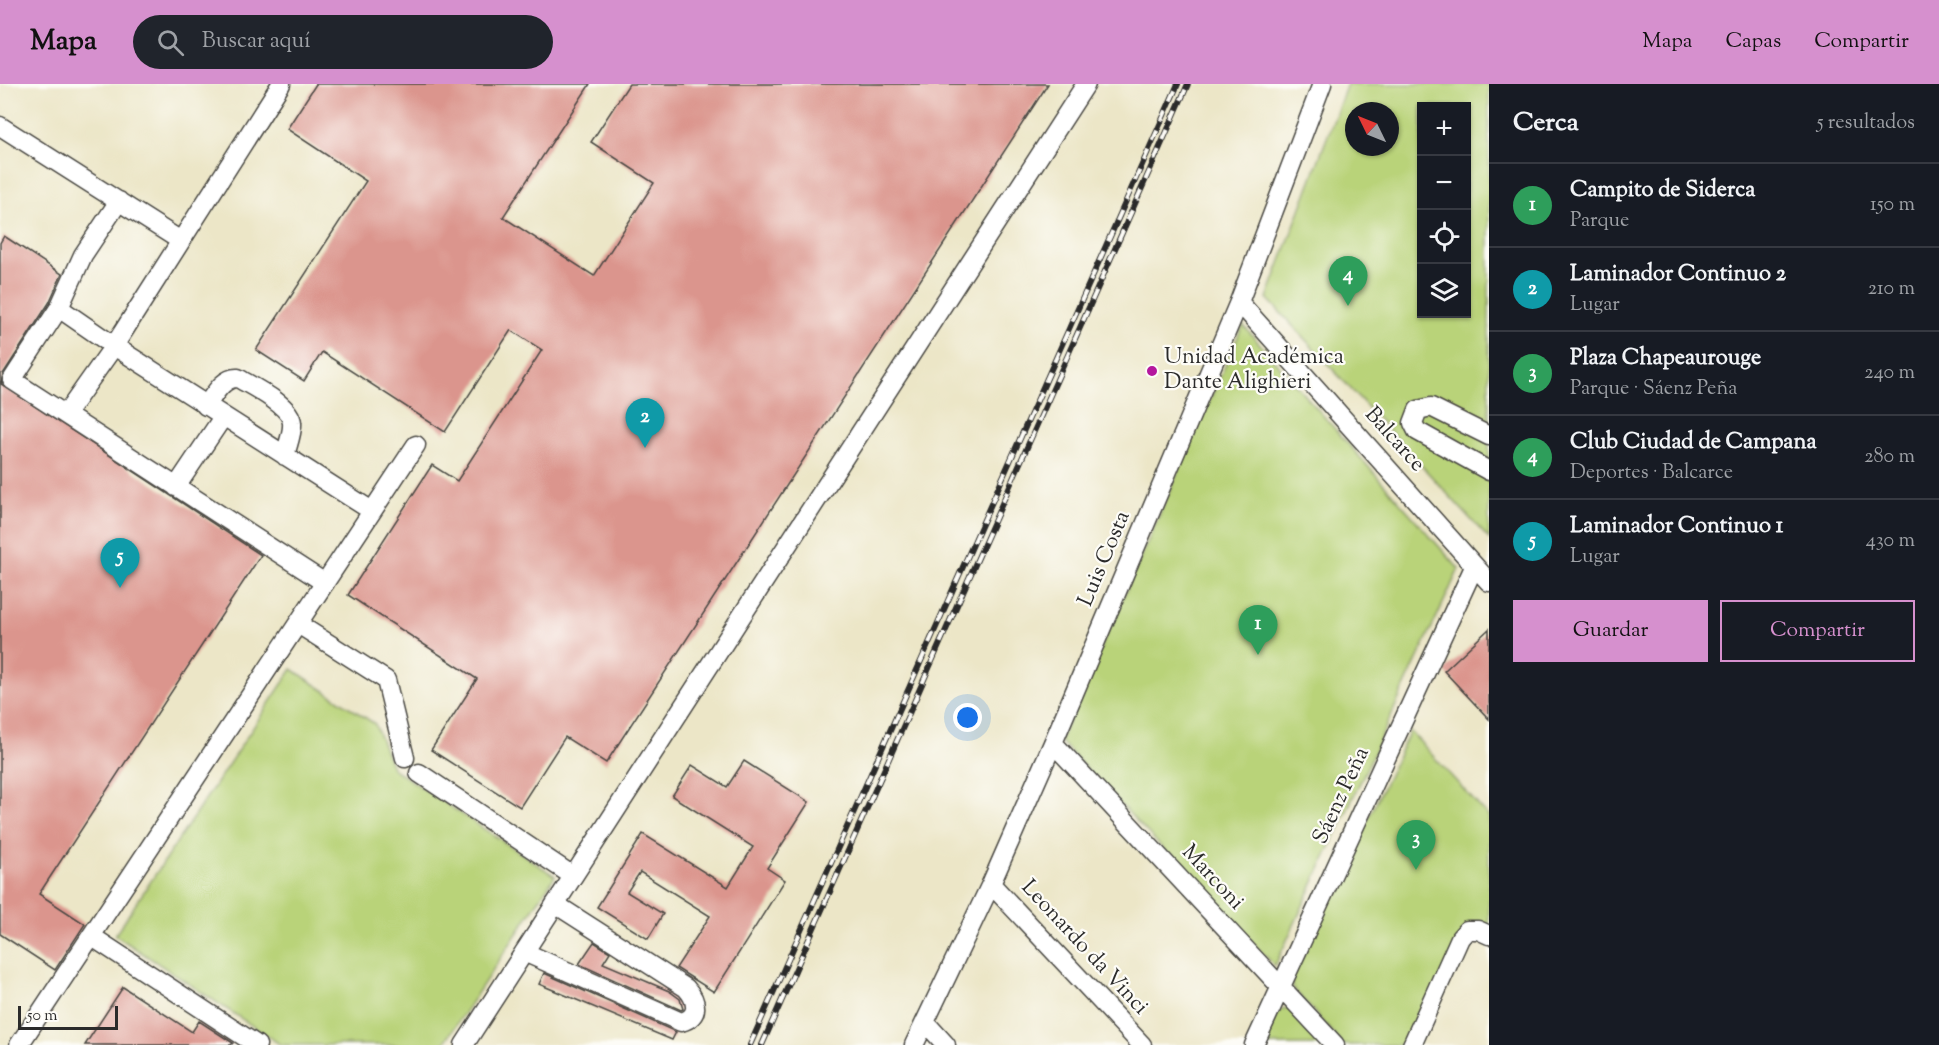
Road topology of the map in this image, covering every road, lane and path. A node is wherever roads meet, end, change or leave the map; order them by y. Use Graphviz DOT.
graph roads {
  1 [pos="281,84"];
  2 [pos="1086,84"];
  3 [pos="1322,84"];
  4 [pos="0,126"];
  5 [pos="120,201"];
  6 [pos="181,241"];
  7 [pos="1239,302"];
  8 [pos="58,308"];
  9 [pos="114,346"];
  10 [pos="206,406"];
  11 [pos="66,414"];
  12 [pos="223,417"];
  13 [pos="1489,436"];
  14 [pos="416,445"];
  15 [pos="285,456"];
  16 [pos="1489,471"];
  17 [pos="176,487"];
  18 [pos="372,511"];
  19 [pos="1474,567"];
  20 [pos="1489,582"];
  21 [pos="325,583"];
  22 [pos="298,624"];
  23 [pos="1053,743"];
  24 [pos="405,759"];
  25 [pos="419,772"];
  26 [pos="573,876"];
  27 [pos="991,884"];
  28 [pos="555,904"];
  29 [pos="1489,935"];
  30 [pos="91,936"];
  31 [pos="525,952"];
  32 [pos="1281,987"];
  33 [pos="925,1022"];
  34 [pos="28,1042"];
  35 [pos="257,1045"];
  36 [pos="464,1045"];
  37 [pos="914,1045"];
  38 [pos="946,1045"];
  39 [pos="1142,1045"];
  40 [pos="1254,1045"];
  41 [pos="1335,1045"];
  42 [pos="1412,1045"];
  1 -- 6 [label="street"];
  2 -- 26 [label="street"];
  3 -- 7 [label="street, Luis Costa"];
  4 -- 5 [label="street"];
  5 -- 6 [label="street"];
  5 -- 8 [label="street"];
  6 -- 9 [label="street"];
  7 -- 19 [label="street, Balcarce"];
  7 -- 23 [label="street, Luis Costa"];
  8 -- 9 [label="street"];
  8 -- 11 [label="street"];
  9 -- 10 [label="street"];
  9 -- 11 [label="street"];
  10 -- 12 [label="street"];
  10 -- 15 [label="street"];
  11 -- 17 [label="street"];
  12 -- 15 [label="street"];
  12 -- 17 [label="street"];
  13 -- 16 [label="street"];
  14 -- 18 [label="street"];
  15 -- 18 [label="street"];
  17 -- 21 [label="street"];
  18 -- 21 [label="street"];
  19 -- 20 [label="street, Balcarce"];
  19 -- 32 [label="street, Sáenz Peña"];
  21 -- 22 [label="street"];
  22 -- 24 [label="street"];
  22 -- 30 [label="street"];
  23 -- 27 [label="street, Luis Costa"];
  23 -- 32 [label="street, Marconi"];
  25 -- 26 [label="street"];
  26 -- 28 [label="street"];
  27 -- 33 [label="street, Luis Costa"];
  27 -- 39 [label="street, Leonardo da Vinci"];
  28 -- 31 [label="street"];
  28 -- 31 [label="street"];
  29 -- 42 [label="street"];
  30 -- 34 [label="street"];
  30 -- 35 [label="street"];
  31 -- 36 [label="street"];
  32 -- 40 [label="street, Sáenz Peña"];
  32 -- 41 [label="street, Marconi"];
  33 -- 37 [label="street, Luis Costa"];
  33 -- 38 [label="street"];
}
